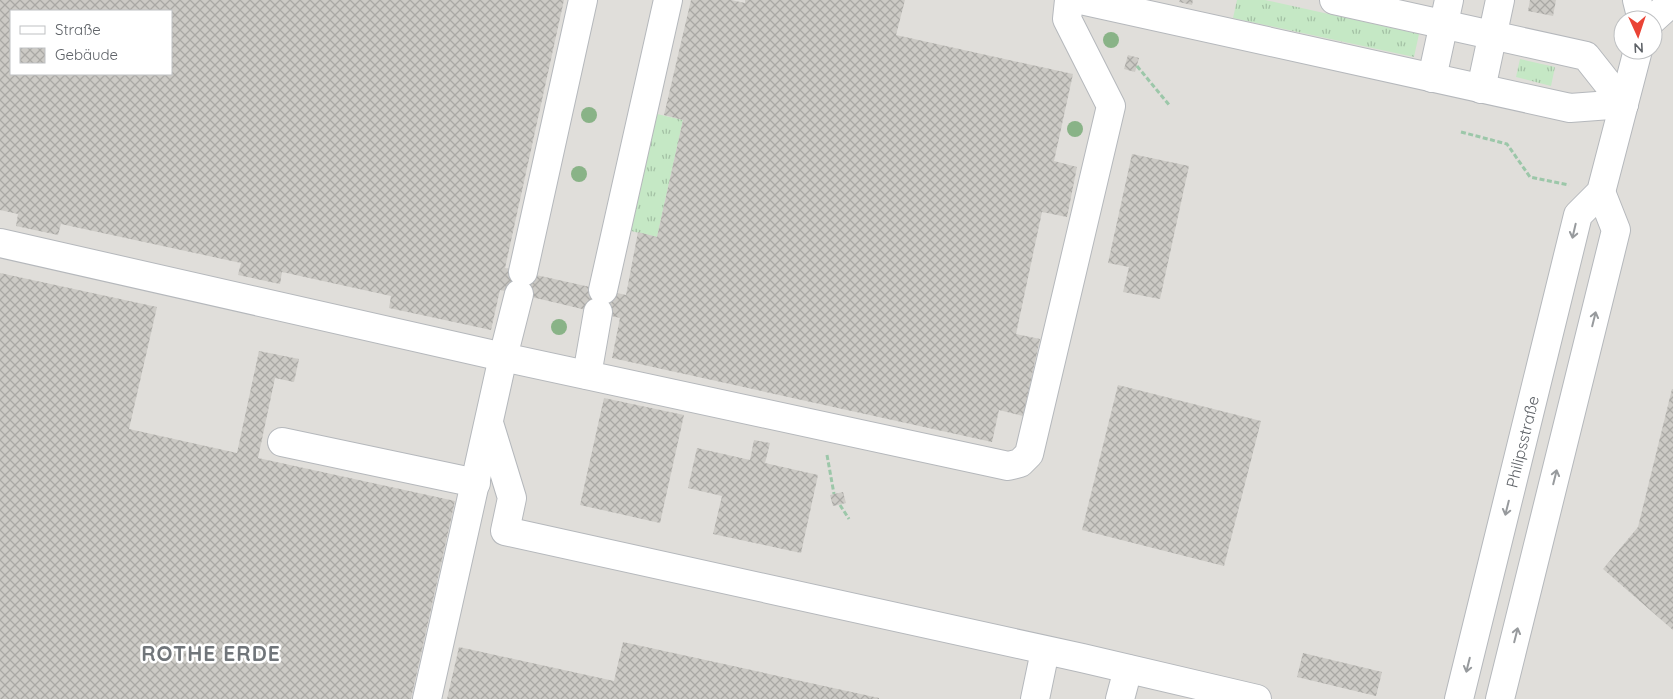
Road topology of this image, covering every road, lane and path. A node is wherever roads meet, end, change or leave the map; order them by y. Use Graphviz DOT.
graph roads {
  1 [pos="583,0"];
  2 [pos="668,0"];
  3 [pos="1069,0"];
  4 [pos="1081,0"];
  5 [pos="1334,0"];
  6 [pos="1500,0"];
  7 [pos="1673,1"];
  8 [pos="1663,10"];
  9 [pos="1446,12"];
  10 [pos="1493,34"];
  11 [pos="1635,60"];
  12 [pos="1137,66"];
  13 [pos="1432,78"];
  14 [pos="1481,89"];
  15 [pos="1624,104"];
  16 [pos="1170,106"];
  17 [pos="1461,132"];
  18 [pos="1601,192"];
  19 [pos="0,243"];
  20 [pos="503,357"];
  21 [pos="587,375"];
  22 [pos="489,423"];
  23 [pos="282,442"];
  24 [pos="826,452"];
  25 [pos="476,483"];
  26 [pos="834,494"];
  27 [pos="840,505"];
  28 [pos="849,519"];
  29 [pos="1045,651"];
  30 [pos="1128,669"];
  31 [pos="427,699"];
  32 [pos="1035,699"];
  33 [pos="1120,699"];
  34 [pos="1257,699"];
  35 [pos="1459,699"];
  36 [pos="1500,699"];
  1 -- 20 [label="street"];
  2 -- 21 [label="street"];
  3 -- 21 [label="street"];
  4 -- 13 [label="street"];
  5 -- 9 [label="street"];
  6 -- 10 [label="street"];
  7 -- 8 [label="street"];
  9 -- 10 [label="street"];
  9 -- 13 [label="street"];
  10 -- 14 [label="street"];
  10 -- 15 [label="street"];
  11 -- 15 [label="street"];
  12 -- 16 [label="path"];
  13 -- 14 [label="street"];
  14 -- 15 [label="street"];
  15 -- 18 [label="street"];
  17 -- 18 [label="path"];
  18 -- 35 [label="street, Philipsstraße, one-way"];
  36 -- 18 [label="street, one-way"];
  19 -- 20 [label="street"];
  20 -- 21 [label="street"];
  20 -- 22 [label="street"];
  22 -- 25 [label="street"];
  22 -- 29 [label="street"];
  23 -- 25 [label="street"];
  24 -- 26 [label="path"];
  25 -- 31 [label="street"];
  27 -- 28 [label="path"];
  29 -- 30 [label="street"];
  29 -- 32 [label="street"];
  30 -- 33 [label="street"];
  30 -- 34 [label="street"];
}
